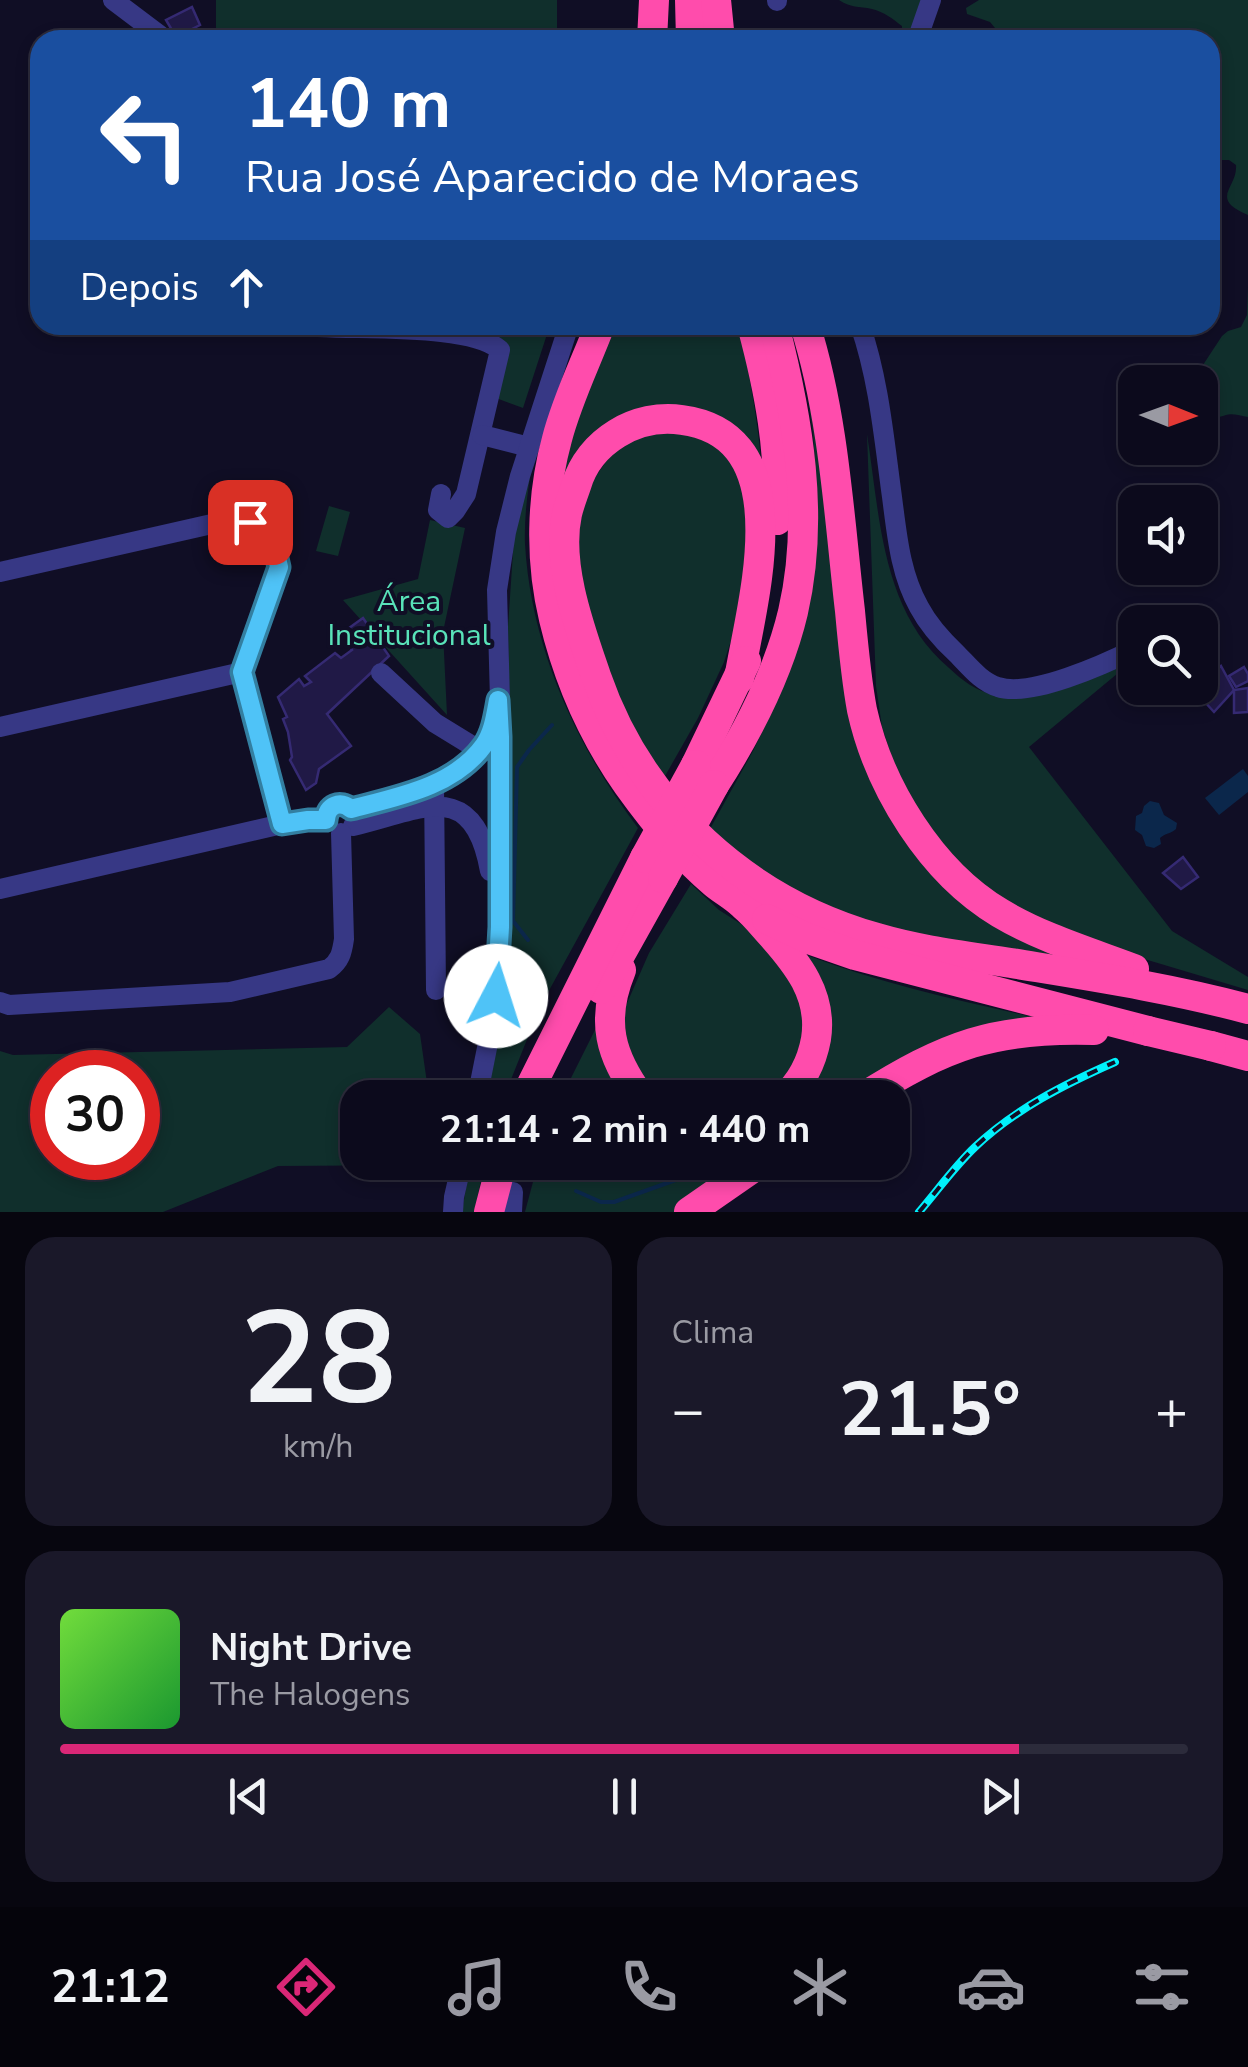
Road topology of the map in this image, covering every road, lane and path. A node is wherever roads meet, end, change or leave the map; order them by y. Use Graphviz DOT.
graph roads {
  1 [pos="113,0"];
  2 [pos="654,0"];
  3 [pos="690,0"];
  4 [pos="716,0"];
  5 [pos="932,0"];
  6 [pos="153,30"];
  7 [pos="652,30"];
  8 [pos="691,30"];
  9 [pos="718,30"];
  10 [pos="921,30"];
  11 [pos="459,335"];
  12 [pos="566,335"];
  13 [pos="596,335"];
  14 [pos="754,335"];
  15 [pos="776,335"];
  16 [pos="808,335"];
  17 [pos="863,335"];
  18 [pos="482,435"];
  19 [pos="529,447"];
  20 [pos="440,494"];
  21 [pos="0,572"];
  22 [pos="1118,657"];
  23 [pos="242,672"];
  24 [pos="381,673"];
  25 [pos="739,679"];
  26 [pos="498,700"];
  27 [pos="0,726"];
  28 [pos="479,750"];
  29 [pos="705,776"];
  30 [pos="434,784"];
  31 [pos="500,806"];
  32 [pos="434,808"];
  33 [pos="343,822"];
  34 [pos="473,823"];
  35 [pos="282,824"];
  36 [pos="653,879"];
  37 [pos="0,889"];
  38 [pos="750,912"];
  39 [pos="500,927"];
  40 [pos="436,990"];
  41 [pos="1212,999"];
  42 [pos="0,1002"];
  43 [pos="1248,1008"];
  44 [pos="1148,1031"];
  45 [pos="1248,1056"];
  46 [pos="481,1080"];
  47 [pos="536,1080"];
  48 [pos="553,1080"];
  49 [pos="628,1080"];
  50 [pos="799,1080"];
  51 [pos="890,1080"];
  52 [pos="458,1180"];
  53 [pos="498,1180"];
  54 [pos="735,1180"];
  55 [pos="453,1212"];
  56 [pos="490,1212"];
  57 [pos="689,1212"];
  1 -- 6 [label="street"];
  2 -- 7 [label="highway"];
  3 -- 8 [label="highway"];
  4 -- 9 [label="highway"];
  5 -- 10 [label="street"];
  11 -- 18 [label="street"];
  12 -- 19 [label="street"];
  13 -- 38 [label="highway"];
  14 -- 25 [label="highway"];
  15 -- 29 [label="highway"];
  16 -- 41 [label="highway"];
  17 -- 22 [label="street"];
  18 -- 19 [label="street"];
  18 -- 20 [label="street"];
  19 -- 26 [label="street"];
  21 -- 23 [label="street"];
  23 -- 27 [label="street"];
  23 -- 35 [label="street"];
  24 -- 28 [label="street"];
  25 -- 29 [label="highway"];
  25 -- 41 [label="highway"];
  26 -- 28 [label="street"];
  26 -- 31 [label="street"];
  28 -- 30 [label="street"];
  29 -- 36 [label="highway, bridge"];
  30 -- 32 [label="street"];
  30 -- 33 [label="street"];
  31 -- 34 [label="street"];
  31 -- 39 [label="street"];
  32 -- 33 [label="street"];
  32 -- 34 [label="street"];
  32 -- 40 [label="street"];
  33 -- 35 [label="street"];
  33 -- 42 [label="street"];
  34 -- 39 [label="street"];
  35 -- 37 [label="street"];
  36 -- 47 [label="highway"];
  36 -- 48 [label="highway"];
  36 -- 49 [label="highway"];
  38 -- 44 [label="highway"];
  38 -- 50 [label="highway"];
  39 -- 46 [label="street"];
  41 -- 43 [label="highway"];
  44 -- 45 [label="highway, bridge"];
  44 -- 51 [label="highway"];
  52 -- 55 [label="street"];
  53 -- 56 [label="highway"];
  54 -- 57 [label="highway"];
}
